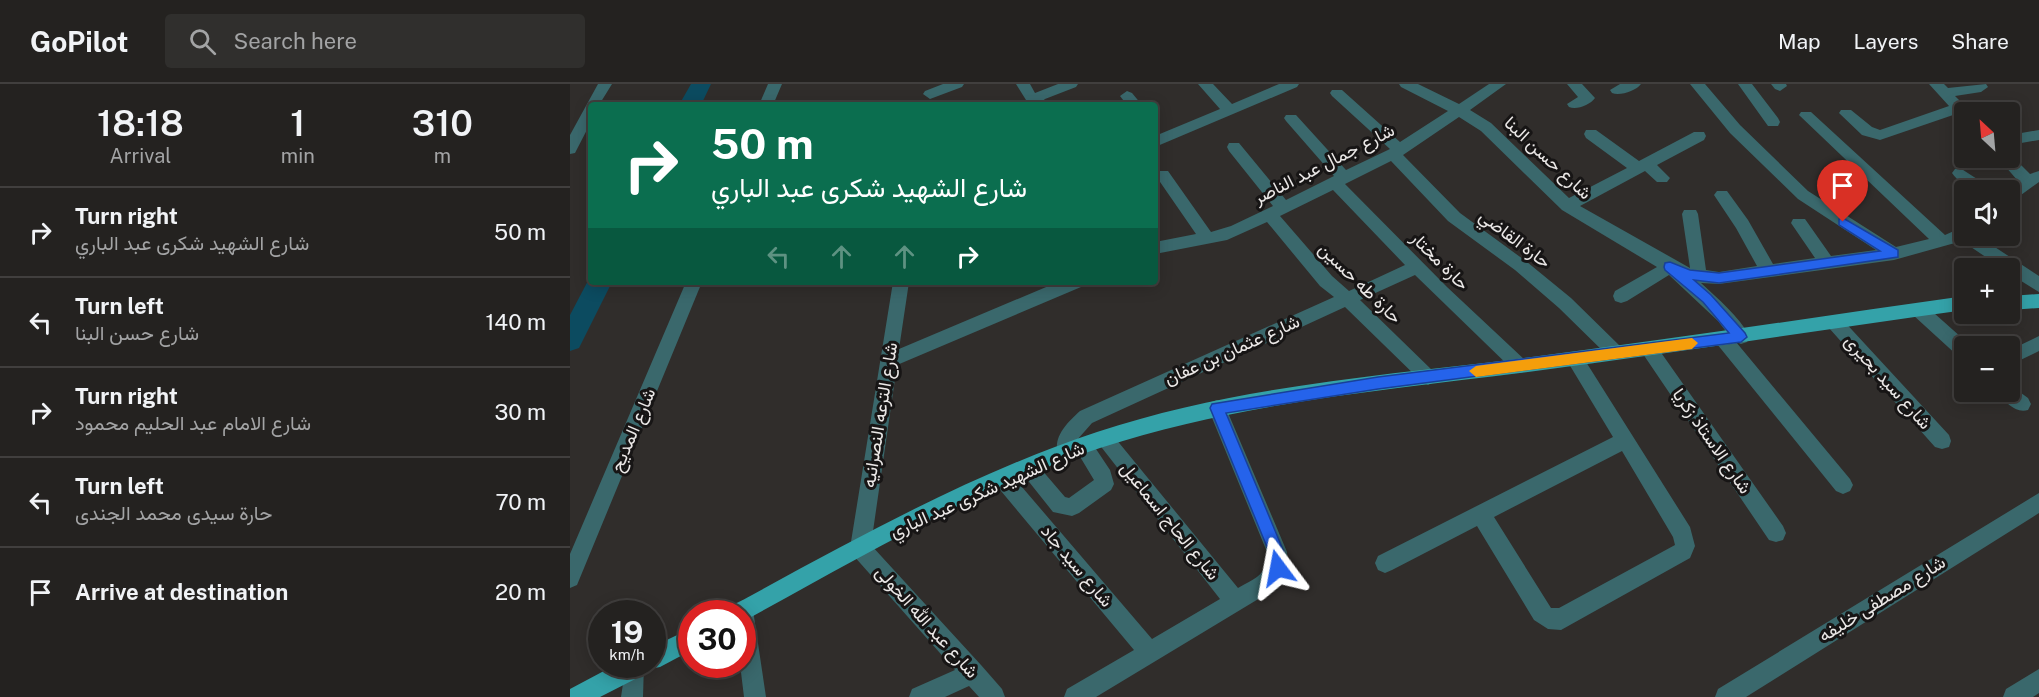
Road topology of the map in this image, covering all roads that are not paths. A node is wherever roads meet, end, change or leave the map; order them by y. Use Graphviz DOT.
graph roads {
  1 [pos="605,84"];
  2 [pos="775,84"];
  3 [pos="957,84"];
  4 [pos="1023,84"];
  5 [pos="1071,84"];
  6 [pos="1205,84"];
  7 [pos="1292,84"];
  8 [pos="1406,84"];
  9 [pos="1499,84"];
  10 [pos="1574,84"];
  11 [pos="1634,84"];
  12 [pos="1697,84"];
  13 [pos="1745,84"];
  14 [pos="1981,87"];
  15 [pos="1940,89"];
  16 [pos="1617,90"];
  17 [pos="1337,93"];
  18 [pos="930,94"];
  19 [pos="594,102"];
  20 [pos="767,102"];
  21 [pos="1031,102"];
  22 [pos="1033,102"];
  23 [pos="1574,104"];
  24 [pos="1954,104"];
  25 [pos="588,110"];
  26 [pos="1230,110"];
  27 [pos="1459,110"];
  28 [pos="588,113"];
  29 [pos="1846,113"];
  30 [pos="1954,114"];
  31 [pos="570,115"];
  32 [pos="1806,115"];
  33 [pos="1291,118"];
  34 [pos="1773,122"];
  35 [pos="1591,134"];
  36 [pos="2039,135"];
  37 [pos="1158,136"];
  38 [pos="1699,136"];
  39 [pos="2020,138"];
  40 [pos="1234,147"];
  41 [pos="570,149"];
  42 [pos="1396,152"];
  43 [pos="1642,166"];
  44 [pos="2020,168"];
  45 [pos="1960,173"];
  46 [pos="1163,175"];
  47 [pos="1662,178"];
  48 [pos="2034,178"];
  49 [pos="1339,180"];
  50 [pos="1969,180"];
  51 [pos="2020,189"];
  52 [pos="1722,195"];
  53 [pos="1567,206"];
  54 [pos="1276,211"];
  55 [pos="1690,214"];
  56 [pos="1800,223"];
  57 [pos="1954,238"];
  58 [pos="1208,240"];
  59 [pos="1942,242"];
  60 [pos="1982,246"];
  61 [pos="1158,247"];
  62 [pos="1894,254"];
  63 [pos="1827,263"];
  64 [pos="1417,267"];
  65 [pos="1670,267"];
  66 [pos="1768,271"];
  67 [pos="1699,277"];
  68 [pos="693,285"];
  69 [pos="901,285"];
  70 [pos="1058,285"];
  71 [pos="2039,285"];
  72 [pos="1042,288"];
  73 [pos="1621,296"];
  74 [pos="1346,298"];
  75 [pos="2039,301"];
  76 [pos="2020,302"];
  77 [pos="1954,305"];
  78 [pos="1919,310"];
  79 [pos="1835,323"];
  80 [pos="1732,338"];
  81 [pos="1954,342"];
  82 [pos="2039,343"];
  83 [pos="1649,349"];
  84 [pos="1616,353"];
  85 [pos="2020,353"];
  86 [pos="1575,359"];
  87 [pos="889,361"];
  88 [pos="1520,366"];
  89 [pos="1428,377"];
  90 [pos="1217,408"];
  91 [pos="1104,439"];
  92 [pos="1625,440"];
  93 [pos="1942,441"];
  94 [pos="1074,449"];
  95 [pos="1028,468"];
  96 [pos="1003,479"];
  97 [pos="1843,484"];
  98 [pos="2039,502"];
  99 [pos="1480,514"];
  100 [pos="1776,533"];
  101 [pos="860,548"];
  102 [pos="1385,563"];
  103 [pos="570,578"];
  104 [pos="1236,602"];
  105 [pos="756,603"];
  106 [pos="1150,653"];
  107 [pos="973,673"];
  108 [pos="615,678"];
  109 [pos="638,678"];
  110 [pos="752,678"];
  111 [pos="2039,680"];
  112 [pos="577,697"];
  113 [pos="632,697"];
  114 [pos="756,697"];
  115 [pos="920,697"];
  116 [pos="994,697"];
  117 [pos="1076,697"];
  118 [pos="1726,697"];
  119 [pos="2014,697"];
  1 -- 19 [label="street"];
  2 -- 20 [label="street"];
  3 -- 18 [label="street"];
  4 -- 21 [label="street"];
  5 -- 22 [label="street"];
  6 -- 26 [label="street"];
  7 -- 26 [label="street"];
  8 -- 27 [label="street, شارع حسن البنا"];
  9 -- 27 [label="street, شارع جمال عبد الناصر"];
  10 -- 23 [label="street"];
  11 -- 16 [label="street"];
  12 -- 62 [label="street"];
  13 -- 34 [label="street"];
  14 -- 15 [label="street"];
  15 -- 24 [label="street"];
  17 -- 42 [label="street, حارة القاضي"];
  25 -- 31 [label="street"];
  26 -- 37 [label="street"];
  27 -- 42 [label="street, شارع جمال عبد الناصر"];
  27 -- 53 [label="street, شارع حسن البنا"];
  28 -- 41 [label="street"];
  29 -- 30 [label="street"];
  32 -- 59 [label="street"];
  33 -- 49 [label="street, حارة مختار"];
  35 -- 43 [label="street"];
  36 -- 39 [label="street"];
  38 -- 43 [label="street"];
  40 -- 54 [label="street, حارة طه حسين"];
  42 -- 49 [label="street, شارع جمال عبد الناصر"];
  42 -- 84 [label="street, حارة القاضي"];
  43 -- 47 [label="street"];
  43 -- 53 [label="street"];
  44 -- 48 [label="street"];
  45 -- 50 [label="street"];
  46 -- 58 [label="street"];
  48 -- 51 [label="street"];
  49 -- 54 [label="street, شارع جمال عبد الناصر"];
  49 -- 64 [label="street, حارة مختار"];
  52 -- 66 [label="street"];
  53 -- 65 [label="street, شارع حسن البنا"];
  54 -- 58 [label="street, شارع جمال عبد الناصر"];
  54 -- 74 [label="street, حارة طه حسين"];
  55 -- 67 [label="street"];
  56 -- 63 [label="street"];
  57 -- 59 [label="street"];
  58 -- 61 [label="street, شارع جمال عبد الناصر"];
  59 -- 62 [label="street"];
  60 -- 71 [label="street"];
  62 -- 63 [label="street"];
  63 -- 66 [label="street"];
  64 -- 74 [label="street, شارع عثمان بن عفان"];
  64 -- 88 [label="street, حارة مختار"];
  65 -- 67 [label="street"];
  65 -- 73 [label="street"];
  65 -- 80 [label="street, شارع حسن البنا"];
  66 -- 67 [label="street"];
  68 -- 103 [label="street, شارع المديح"];
  69 -- 87 [label="street, شارع الترعه النصرانيه"];
  70 -- 72 [label="street"];
  72 -- 87 [label="street"];
  74 -- 89 [label="street, حارة طه حسين"];
  74 -- 94 [label="street, شارع عثمان بن عفان"];
  75 -- 76 [label="main road"];
  77 -- 78 [label="main road, شارع الشهيد شكرى عبد الباري"];
  78 -- 79 [label="main road, شارع الشهيد شكرى عبد الباري"];
  78 -- 81 [label="street"];
  79 -- 80 [label="main road, شارع الشهيد شكرى عبد الباري"];
  79 -- 93 [label="street, شارع سيد بحيرى"];
  80 -- 83 [label="main road, شارع الشهيد شكرى عبد الباري"];
  80 -- 97 [label="street, شارع حسن البنا"];
  82 -- 85 [label="street"];
  83 -- 84 [label="main road, شارع الشهيد شكرى عبد الباري"];
  83 -- 100 [label="street, شارع الاستاذ زكريا"];
  84 -- 86 [label="main road, شارع الشهيد شكرى عبد الباري"];
  86 -- 88 [label="main road, شارع الشهيد شكرى عبد الباري"];
  86 -- 92 [label="street"];
  87 -- 101 [label="street, شارع الترعه النصرانيه"];
  88 -- 89 [label="main road, شارع الشهيد شكرى عبد الباري"];
  89 -- 90 [label="main road, شارع الشهيد شكرى عبد الباري"];
  90 -- 91 [label="main road, شارع الشهيد شكرى عبد الباري"];
  90 -- 104 [label="street"];
  91 -- 94 [label="main road, شارع الشهيد شكرى عبد الباري"];
  91 -- 104 [label="street, شارع الحاج اسماعيل"];
  92 -- 99 [label="street"];
  92 -- 99 [label="street"];
  94 -- 95 [label="main road, شارع الشهيد شكرى عبد الباري"];
  94 -- 95 [label="street"];
  95 -- 96 [label="main road, شارع الشهيد شكرى عبد الباري"];
  96 -- 101 [label="main road, شارع الشهيد شكرى عبد الباري"];
  96 -- 106 [label="street, شارع سيد جاد"];
  98 -- 118 [label="street, شارع مصطفى خليفه"];
  99 -- 102 [label="street"];
  101 -- 105 [label="main road, شارع الشهيد شكرى عبد الباري"];
  101 -- 107 [label="street, شارع عبد الله الخولى"];
  104 -- 106 [label="street"];
  106 -- 117 [label="street"];
  107 -- 115 [label="street"];
  107 -- 116 [label="street, شارع عبد الله الخولى"];
  108 -- 112 [label="main road"];
  109 -- 113 [label="street"];
  110 -- 114 [label="street"];
  111 -- 119 [label="street"];
}
